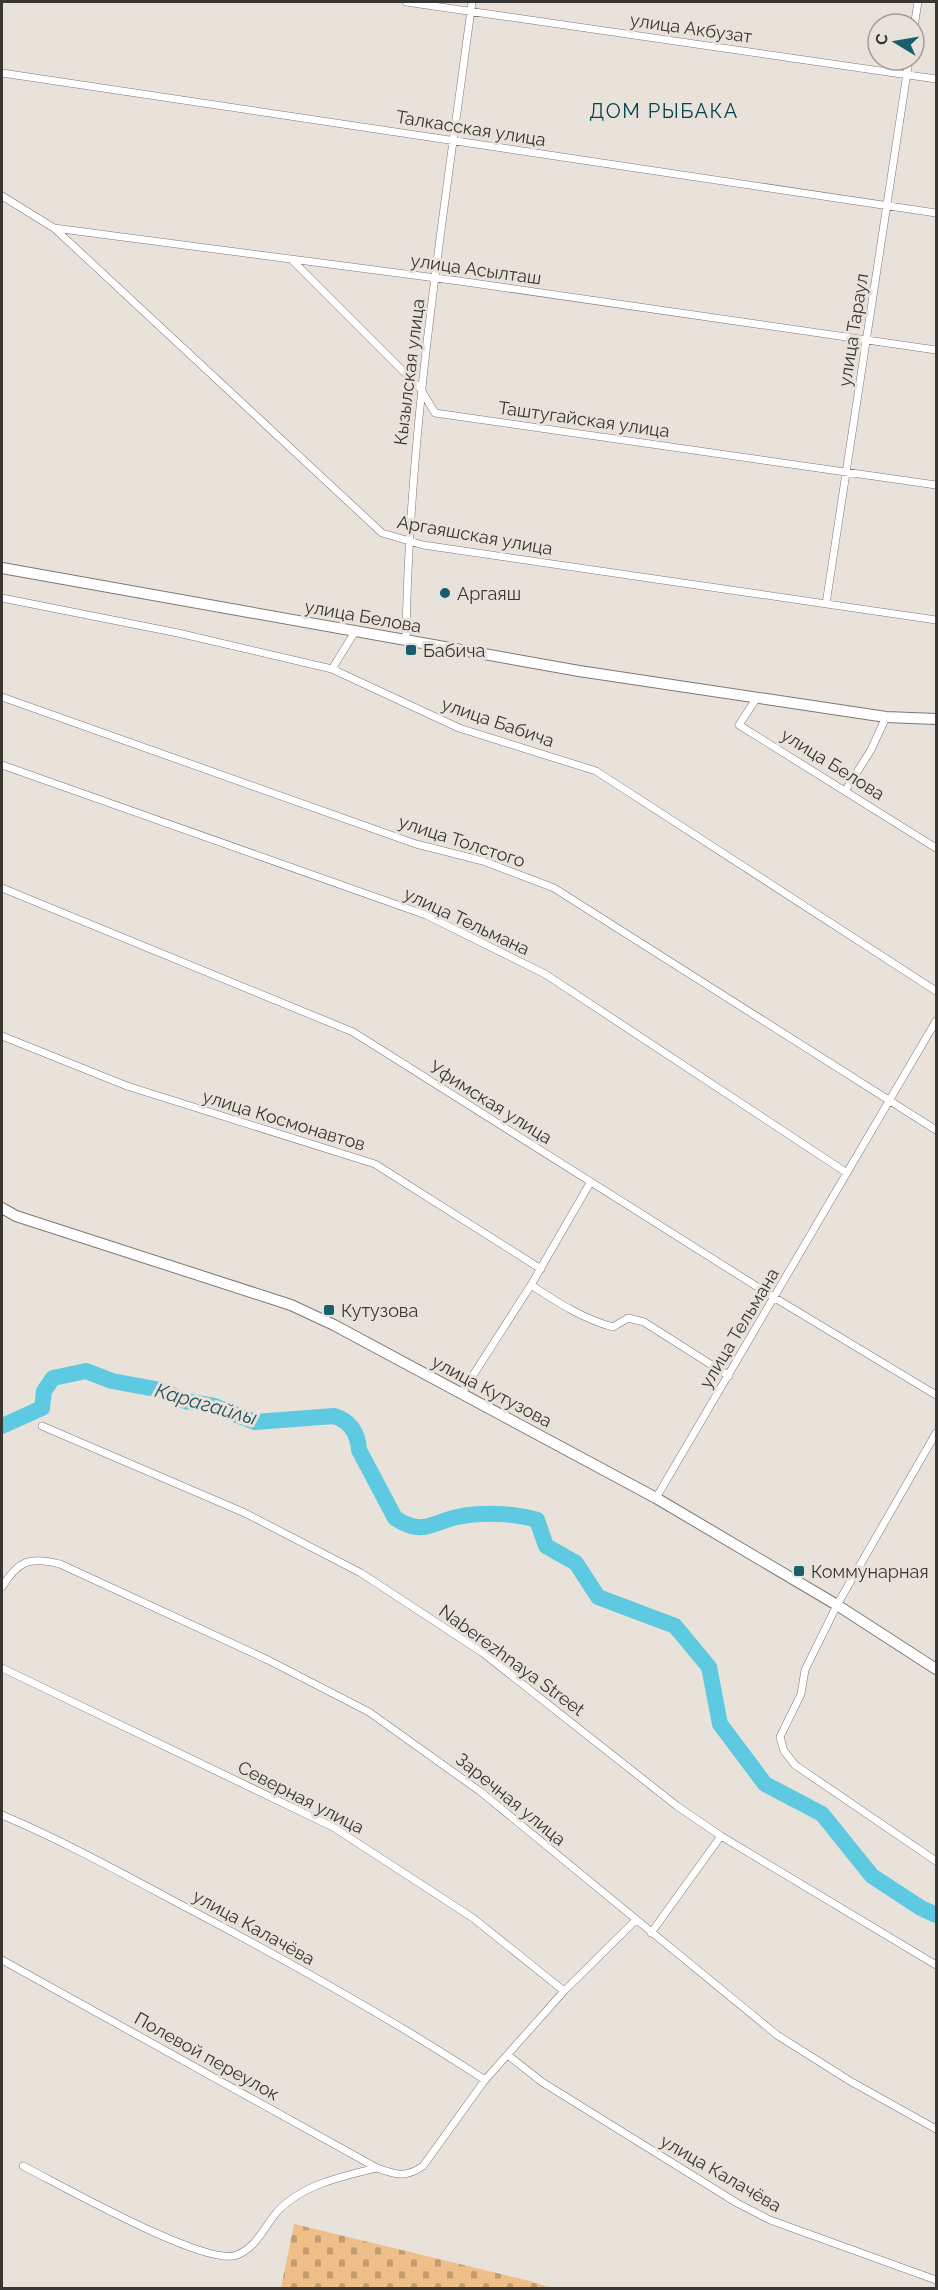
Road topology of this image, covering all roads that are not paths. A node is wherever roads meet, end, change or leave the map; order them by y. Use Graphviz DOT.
graph roads {
  1 [pos="406,2"];
  2 [pos="472,2"];
  3 [pos="471,11"];
  4 [pos="907,72"];
  5 [pos="2,73"];
  6 [pos="907,75"];
  7 [pos="936,79"];
  8 [pos="453,141"];
  9 [pos="2,196"];
  10 [pos="887,206"];
  11 [pos="936,213"];
  12 [pos="54,228"];
  13 [pos="292,260"];
  14 [pos="435,278"];
  15 [pos="867,340"];
  16 [pos="936,350"];
  17 [pos="420,388"];
  18 [pos="846,471"];
  19 [pos="936,485"];
  20 [pos="407,541"];
  21 [pos="2,568"];
  22 [pos="2,598"];
  23 [pos="826,604"];
  24 [pos="936,620"];
  25 [pos="356,630"];
  26 [pos="406,639"];
  27 [pos="333,669"];
  28 [pos="2,697"];
  29 [pos="756,699"];
  30 [pos="886,717"];
  31 [pos="936,719"];
  32 [pos="2,765"];
  33 [pos="845,791"];
  34 [pos="936,848"];
  35 [pos="2,888"];
  36 [pos="936,991"];
  37 [pos="936,1021"];
  38 [pos="2,1036"];
  39 [pos="891,1102"];
  40 [pos="936,1130"];
  41 [pos="847,1173"];
  42 [pos="590,1183"];
  43 [pos="2,1208"];
  44 [pos="541,1269"];
  45 [pos="531,1285"];
  46 [pos="775,1298"];
  47 [pos="729,1376"];
  48 [pos="461,1394"];
  49 [pos="936,1395"];
  50 [pos="42,1426"];
  51 [pos="936,1433"];
  52 [pos="656,1498"];
  53 [pos="2,1587"];
  54 [pos="837,1605"];
  55 [pos="2,1668"];
  56 [pos="936,1670"];
  57 [pos="2,1815"];
  58 [pos="721,1836"];
  59 [pos="936,1861"];
  60 [pos="636,1920"];
  61 [pos="651,1933"];
  62 [pos="2,1960"];
  63 [pos="936,1965"];
  64 [pos="564,1991"];
  65 [pos="510,2056"];
  66 [pos="485,2080"];
  67 [pos="936,2129"];
  68 [pos="23,2166"];
  69 [pos="377,2168"];
  70 [pos="936,2280"];
  1 -- 3 [label="street, улица Акбузат"];
  2 -- 3 [label="street, Кызылская улица"];
  3 -- 6 [label="street, улица Акбузат"];
  3 -- 8 [label="street, Кызылская улица"];
  4 -- 6 [label="street, улица Тараул"];
  5 -- 8 [label="street, Талкасская улица"];
  6 -- 7 [label="street, улица Акбузат"];
  6 -- 10 [label="street, улица Тараул"];
  8 -- 10 [label="street, Талкасская улица"];
  8 -- 14 [label="street, Кызылская улица"];
  9 -- 12 [label="street, улица Асылташ"];
  10 -- 11 [label="street, Талкасская улица"];
  10 -- 15 [label="street, улица Тараул"];
  12 -- 13 [label="street, улица Асылташ"];
  12 -- 20 [label="street, Аргаяшская улица"];
  13 -- 14 [label="street, улица Асылташ"];
  13 -- 17 [label="street, Таштугайская улица"];
  14 -- 15 [label="street, улица Асылташ"];
  14 -- 17 [label="street, Кызылская улица"];
  15 -- 16 [label="street, улица Асылташ"];
  15 -- 18 [label="street, улица Тараул"];
  17 -- 18 [label="street, Таштугайская улица"];
  17 -- 20 [label="street, Кызылская улица"];
  18 -- 19 [label="street, Таштугайская улица"];
  18 -- 23 [label="street, улица Тараул"];
  20 -- 23 [label="street, Аргаяшская улица"];
  20 -- 26 [label="street, Кызылская улица"];
  21 -- 25 [label="main road, улица Белова"];
  22 -- 27 [label="street, улица Бабича"];
  23 -- 24 [label="street, Аргаяшская улица"];
  25 -- 26 [label="main road, улица Белова"];
  25 -- 27 [label="street"];
  26 -- 29 [label="main road, улица Белова"];
  27 -- 36 [label="street, улица Бабича"];
  28 -- 39 [label="street, улица Толстого"];
  29 -- 30 [label="main road, улица Белова"];
  29 -- 33 [label="street, улица Белова"];
  30 -- 31 [label="main road, улица Белова"];
  30 -- 33 [label="street"];
  32 -- 41 [label="street, улица Тельмана"];
  33 -- 34 [label="street, улица Белова"];
  35 -- 42 [label="street, Уфимская улица"];
  37 -- 39 [label="street, улица Тельмана"];
  38 -- 44 [label="street, улица Космонавтов"];
  39 -- 40 [label="street, улица Толстого"];
  39 -- 41 [label="street, улица Тельмана"];
  41 -- 46 [label="street, улица Тельмана"];
  42 -- 44 [label="street"];
  42 -- 46 [label="street, Уфимская улица"];
  43 -- 48 [label="main road, улица Кутузова"];
  44 -- 45 [label="street"];
  45 -- 47 [label="street"];
  45 -- 48 [label="street"];
  46 -- 47 [label="street, улица Тельмана"];
  46 -- 49 [label="street, Уфимская улица"];
  47 -- 52 [label="street, улица Тельмана"];
  48 -- 52 [label="main road, улица Кутузова"];
  50 -- 58 [label="street, Naberezhnaya Street"];
  51 -- 54 [label="street"];
  52 -- 54 [label="main road, улица Кутузова"];
  53 -- 60 [label="street, Заречная улица"];
  54 -- 56 [label="main road, улица Кутузова"];
  54 -- 59 [label="street"];
  55 -- 64 [label="street, Северная улица"];
  57 -- 66 [label="street, улица Калачёва"];
  58 -- 61 [label="street"];
  58 -- 63 [label="street, Naberezhnaya Street"];
  60 -- 61 [label="street, Заречная улица"];
  60 -- 64 [label="street"];
  61 -- 67 [label="street, Заречная улица"];
  62 -- 69 [label="street, Полевой переулок"];
  64 -- 65 [label="street"];
  65 -- 66 [label="street"];
  65 -- 70 [label="street, улица Калачёва"];
  66 -- 69 [label="street, Полевой переулок"];
  68 -- 69 [label="street"];
}
